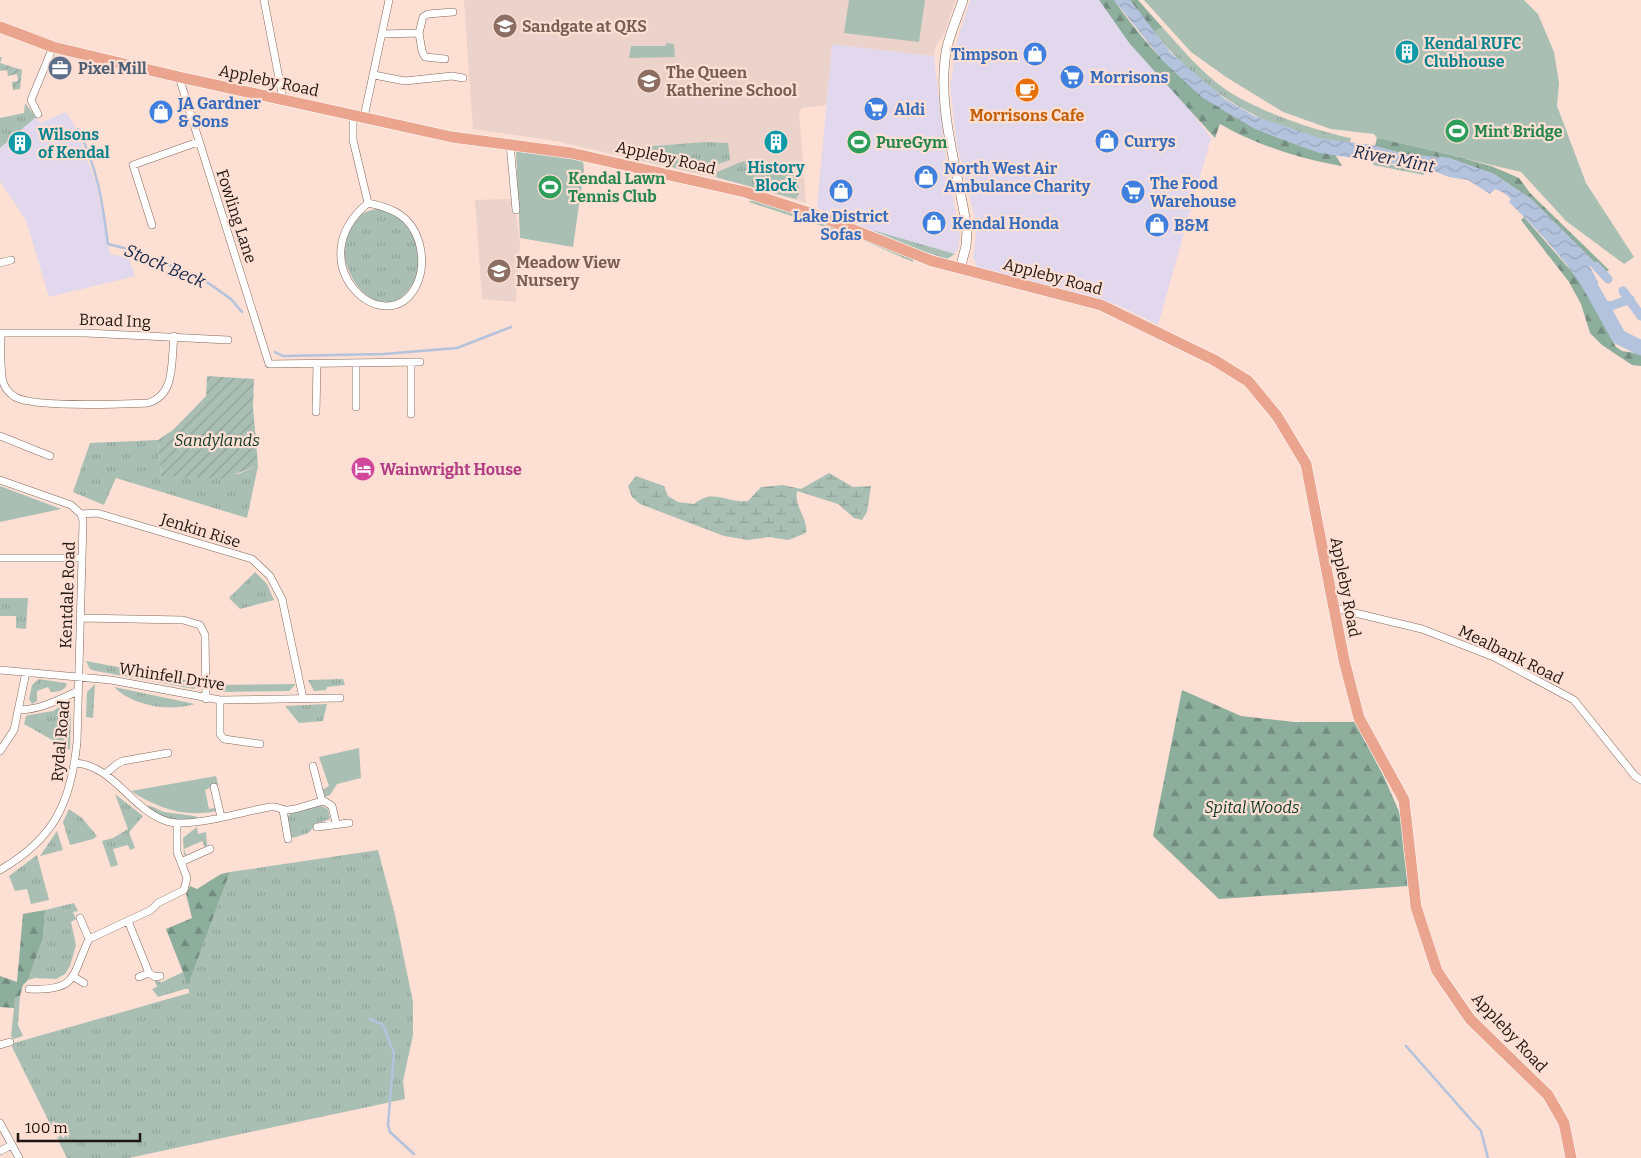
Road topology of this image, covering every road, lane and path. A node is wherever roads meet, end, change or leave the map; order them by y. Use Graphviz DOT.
graph roads {
  1 [pos="264,0"];
  2 [pos="389,0"];
  3 [pos="963,0"];
  4 [pos="453,12"];
  5 [pos="0,27"];
  6 [pos="419,32"];
  7 [pos="383,34"];
  8 [pos="54,47"];
  9 [pos="445,59"];
  10 [pos="374,75"];
  11 [pos="179,77"];
  12 [pos="462,78"];
  13 [pos="283,99"];
  14 [pos="38,114"];
  15 [pos="359,116"];
  16 [pos="198,142"];
  17 [pos="510,144"];
  18 [pos="368,203"];
  19 [pos="516,210"];
  20 [pos="152,225"];
  21 [pos="11,260"];
  22 [pos="0,263"];
  23 [pos="960,269"];
  24 [pos="1,333"];
  25 [pos="174,336"];
  26 [pos="228,340"];
  27 [pos="411,362"];
  28 [pos="420,362"];
  29 [pos="356,363"];
  30 [pos="317,364"];
  31 [pos="356,407"];
  32 [pos="316,412"];
  33 [pos="411,414"];
  34 [pos="0,436"];
  35 [pos="50,456"];
  36 [pos="0,480"];
  37 [pos="81,514"];
  38 [pos="0,558"];
  39 [pos="81,558"];
  40 [pos="1334,608"];
  41 [pos="80,618"];
  42 [pos="0,670"];
  43 [pos="26,672"];
  44 [pos="78,676"];
  45 [pos="78,691"];
  46 [pos="206,698"];
  47 [pos="304,698"];
  48 [pos="340,698"];
  49 [pos="220,700"];
  50 [pos="20,710"];
  51 [pos="260,744"];
  52 [pos="0,751"];
  53 [pos="168,753"];
  54 [pos="75,763"];
  55 [pos="313,766"];
  56 [pos="105,774"];
  57 [pos="1641,780"];
  58 [pos="214,787"];
  59 [pos="322,802"];
  60 [pos="283,810"];
  61 [pos="221,817"];
  62 [pos="336,823"];
  63 [pos="349,823"];
  64 [pos="177,824"];
  65 [pos="317,827"];
  66 [pos="288,839"];
  67 [pos="210,849"];
  68 [pos="181,862"];
  69 [pos="0,870"];
  70 [pos="80,918"];
  71 [pos="128,921"];
  72 [pos="89,939"];
  73 [pos="150,973"];
  74 [pos="160,976"];
  75 [pos="74,977"];
  76 [pos="139,977"];
  77 [pos="84,983"];
  78 [pos="29,989"];
  79 [pos="10,1042"];
  80 [pos="0,1045"];
  81 [pos="0,1123"];
  82 [pos="12,1144"];
  83 [pos="0,1152"];
  84 [pos="19,1158"];
  85 [pos="1571,1158"];
  1 -- 13 [label="street"];
  2 -- 7 [label="street"];
  3 -- 23 [label="street"];
  4 -- 6 [label="street"];
  5 -- 8 [label="main road, Appleby Road"];
  6 -- 7 [label="street"];
  6 -- 9 [label="street"];
  7 -- 10 [label="street"];
  8 -- 11 [label="main road, Appleby Road"];
  8 -- 14 [label="street"];
  10 -- 12 [label="street"];
  10 -- 15 [label="street"];
  11 -- 13 [label="main road, Appleby Road"];
  11 -- 16 [label="street, Fowling Lane"];
  13 -- 15 [label="main road, Appleby Road"];
  15 -- 17 [label="main road, Appleby Road"];
  15 -- 18 [label="street"];
  16 -- 20 [label="street"];
  16 -- 30 [label="street, Fowling Lane"];
  17 -- 19 [label="street"];
  17 -- 23 [label="main road, Appleby Road"];
  18 -- 18 [label="street"];
  21 -- 22 [label="street"];
  23 -- 40 [label="main road, Appleby Road"];
  24 -- 25 [label="street, Broad Ing"];
  24 -- 25 [label="street"];
  25 -- 26 [label="street, Broad Ing"];
  27 -- 28 [label="street"];
  27 -- 29 [label="street"];
  27 -- 33 [label="street"];
  29 -- 30 [label="street"];
  29 -- 31 [label="street"];
  30 -- 32 [label="street"];
  34 -- 35 [label="street"];
  36 -- 37 [label="street, Jenkin Rise"];
  37 -- 39 [label="street, Kentdale Road"];
  37 -- 47 [label="street, Jenkin Rise"];
  38 -- 39 [label="street"];
  39 -- 41 [label="street, Kentdale Road"];
  40 -- 57 [label="street, Mealbank Road"];
  40 -- 85 [label="main road, Appleby Road"];
  41 -- 44 [label="street, Kentdale Road"];
  41 -- 46 [label="street"];
  42 -- 43 [label="street, Whinfell Drive"];
  43 -- 44 [label="street, Whinfell Drive"];
  43 -- 50 [label="street"];
  44 -- 45 [label="street, Rydal Road"];
  44 -- 46 [label="street, Whinfell Drive"];
  45 -- 50 [label="street"];
  45 -- 54 [label="street, Rydal Road"];
  46 -- 49 [label="street, Whinfell Drive"];
  47 -- 48 [label="street, Whinfell Drive"];
  47 -- 49 [label="street, Whinfell Drive"];
  49 -- 51 [label="street"];
  50 -- 52 [label="street"];
  53 -- 56 [label="street"];
  54 -- 56 [label="street"];
  54 -- 69 [label="street, Rydal Road"];
  55 -- 59 [label="street"];
  56 -- 64 [label="street"];
  58 -- 61 [label="street"];
  59 -- 60 [label="street"];
  59 -- 62 [label="street"];
  60 -- 61 [label="street"];
  60 -- 66 [label="street"];
  61 -- 64 [label="street"];
  62 -- 63 [label="street"];
  62 -- 65 [label="street"];
  64 -- 68 [label="street"];
  67 -- 68 [label="street"];
  68 -- 71 [label="street"];
  70 -- 72 [label="street"];
  71 -- 72 [label="street"];
  71 -- 73 [label="street"];
  72 -- 75 [label="street"];
  73 -- 74 [label="street"];
  73 -- 76 [label="street"];
  75 -- 77 [label="street"];
  75 -- 78 [label="street"];
  79 -- 80 [label="street"];
  81 -- 82 [label="street"];
  82 -- 83 [label="street"];
  82 -- 84 [label="street"];
}
